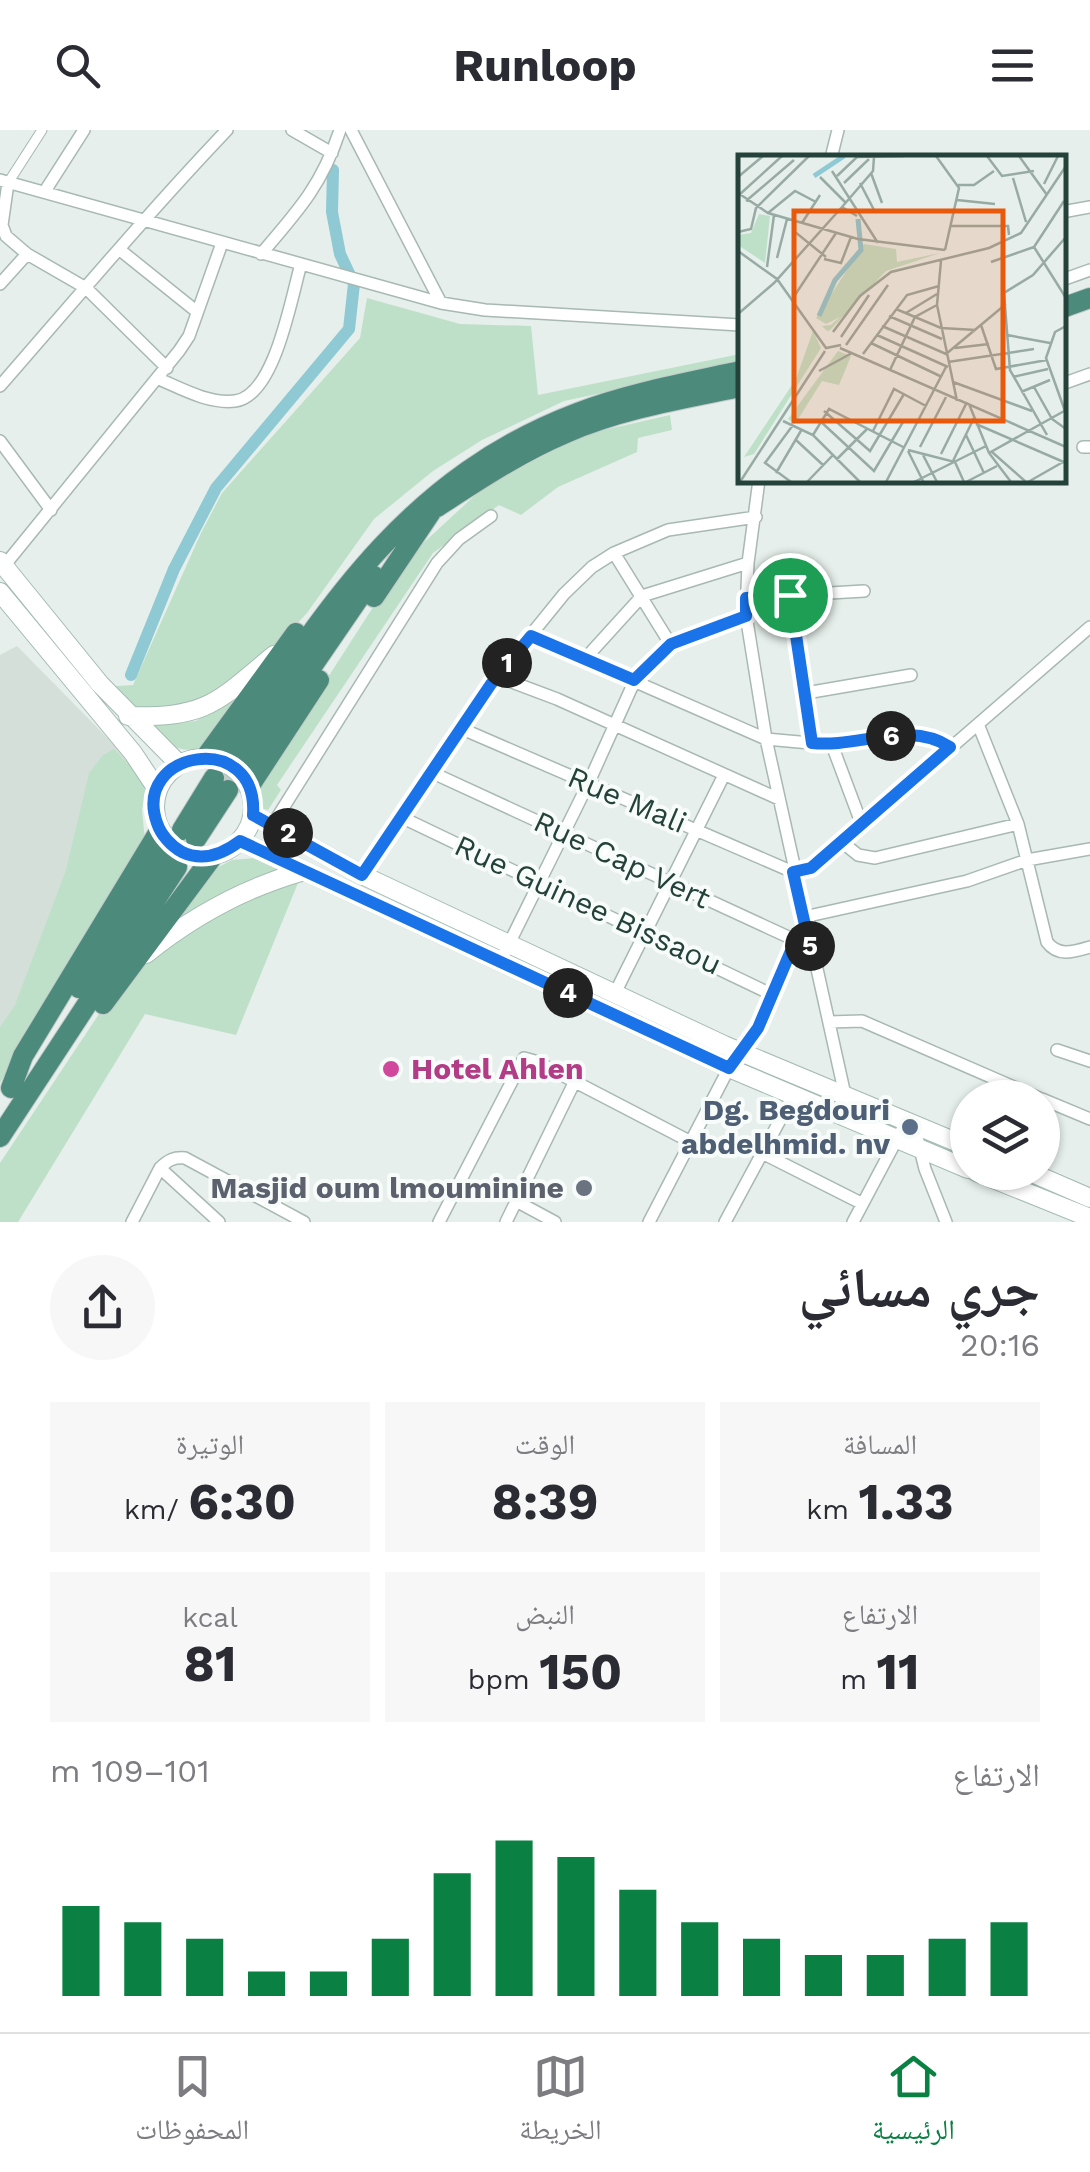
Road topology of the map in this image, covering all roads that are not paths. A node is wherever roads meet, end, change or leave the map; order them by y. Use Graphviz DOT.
graph roads {
  1 [pos="42,130"];
  2 [pos="84,130"];
  3 [pos="227,130"];
  4 [pos="292,130"];
  5 [pos="340,130"];
  6 [pos="350,130"];
  7 [pos="838,130"];
  8 [pos="332,152"];
  9 [pos="832,155"];
  10 [pos="4,182"];
  11 [pos="45,191"];
  12 [pos="1090,208"];
  13 [pos="1065,212"];
  14 [pos="143,218"];
  15 [pos="222,243"];
  16 [pos="120,250"];
  17 [pos="27,254"];
  18 [pos="261,254"];
  19 [pos="301,264"];
  20 [pos="1090,270"];
  21 [pos="1065,279"];
  22 [pos="0,284"];
  23 [pos="86,288"];
  24 [pos="1090,298"];
  25 [pos="441,303"];
  26 [pos="1065,307"];
  27 [pos="196,310"];
  28 [pos="1090,313"];
  29 [pos="1065,321"];
  30 [pos="738,324"];
  31 [pos="738,372"];
  32 [pos="163,373"];
  33 [pos="1090,374"];
  34 [pos="1065,383"];
  35 [pos="0,386"];
  36 [pos="738,387"];
  37 [pos="0,442"];
  38 [pos="759,482"];
  39 [pos="51,510"];
  40 [pos="431,512"];
  41 [pos="491,516"];
  42 [pos="756,517"];
  43 [pos="390,535"];
  44 [pos="614,553"];
  45 [pos="748,563"];
  46 [pos="2,564"];
  47 [pos="864,590"];
  48 [pos="0,592"];
  49 [pos="790,595"];
  50 [pos="642,596"];
  51 [pos="746,598"];
  52 [pos="746,616"];
  53 [pos="1090,627"];
  54 [pos="531,636"];
  55 [pos="290,642"];
  56 [pos="671,644"];
  57 [pos="583,661"];
  58 [pos="911,675"];
  59 [pos="496,676"];
  60 [pos="634,680"];
  61 [pos="806,694"];
  62 [pos="128,716"];
  63 [pos="978,724"];
  64 [pos="614,725"];
  65 [pos="460,728"];
  66 [pos="766,739"];
  67 [pos="812,743"];
  68 [pos="832,745"];
  69 [pos="950,747"];
  70 [pos="205,758"];
  71 [pos="179,764"];
  72 [pos="433,772"];
  73 [pos="724,775"];
  74 [pos="590,782"];
  75 [pos="231,785"];
  76 [pos="157,789"];
  77 [pos="779,799"];
  78 [pos="253,815"];
  79 [pos="402,818"];
  80 [pos="274,824"];
  81 [pos="1018,824"];
  82 [pos="862,825"];
  83 [pos="160,830"];
  84 [pos="699,830"];
  85 [pos="189,834"];
  86 [pos="561,834"];
  87 [pos="240,841"];
  88 [pos="842,842"];
  89 [pos="1090,849"];
  90 [pos="212,856"];
  91 [pos="1028,860"];
  92 [pos="170,862"];
  93 [pos="304,871"];
  94 [pos="793,872"];
  95 [pos="362,875"];
  96 [pos="538,882"];
  97 [pos="671,885"];
  98 [pos="804,916"];
  99 [pos="645,932"];
  100 [pos="796,939"];
  101 [pos="508,943"];
  102 [pos="810,947"];
  103 [pos="1090,948"];
  104 [pos="500,962"];
  105 [pos="132,965"];
  106 [pos="615,993"];
  107 [pos="773,995"];
  108 [pos="829,1022"];
  109 [pos="1057,1050"];
  110 [pos="742,1053"];
  111 [pos="1090,1061"];
  112 [pos="729,1068"];
  113 [pos="998,1080"];
  114 [pos="574,1083"];
  115 [pos="14,1094"];
  116 [pos="846,1095"];
  117 [pos="792,1096"];
  118 [pos="1060,1107"];
  119 [pos="1090,1120"];
  120 [pos="851,1122"];
  121 [pos="910,1124"];
  122 [pos="0,1137"];
  123 [pos="897,1140"];
  124 [pos="950,1140"];
  125 [pos="691,1142"];
  126 [pos="919,1148"];
  127 [pos="762,1153"];
  128 [pos="950,1161"];
  129 [pos="160,1168"];
  130 [pos="1060,1185"];
  131 [pos="1021,1190"];
  132 [pos="1090,1198"];
  133 [pos="516,1202"];
  134 [pos="861,1203"];
  135 [pos="939,1207"];
  136 [pos="1090,1218"];
  137 [pos="135,1221"];
  138 [pos="219,1222"];
  139 [pos="304,1222"];
  140 [pos="440,1222"];
  141 [pos="506,1222"];
  142 [pos="555,1222"];
  143 [pos="649,1222"];
  144 [pos="725,1222"];
  145 [pos="853,1222"];
  146 [pos="932,1222"];
  147 [pos="946,1222"];
  1 -- 10 [label="street"];
  2 -- 11 [label="street"];
  3 -- 14 [label="street"];
  4 -- 8 [label="street"];
  5 -- 8 [label="street"];
  6 -- 25 [label="street"];
  7 -- 9 [label="street"];
  8 -- 18 [label="street"];
  10 -- 11 [label="street"];
  10 -- 17 [label="street"];
  11 -- 14 [label="street"];
  12 -- 13 [label="street"];
  14 -- 15 [label="street"];
  14 -- 16 [label="street"];
  15 -- 18 [label="street"];
  15 -- 27 [label="street"];
  16 -- 23 [label="street"];
  16 -- 27 [label="street"];
  17 -- 22 [label="street"];
  17 -- 23 [label="street"];
  18 -- 19 [label="street"];
  19 -- 25 [label="street"];
  19 -- 32 [label="street"];
  20 -- 21 [label="street"];
  23 -- 32 [label="street"];
  23 -- 35 [label="street"];
  24 -- 26 [label="highway"];
  25 -- 30 [label="street"];
  27 -- 32 [label="street"];
  28 -- 29 [label="highway"];
  31 -- 43 [label="highway"];
  32 -- 39 [label="street"];
  33 -- 34 [label="street"];
  36 -- 40 [label="highway"];
  37 -- 39 [label="street"];
  38 -- 42 [label="street"];
  39 -- 46 [label="street"];
  40 -- 43 [label="highway"];
  40 -- 75 [label="highway"];
  41 -- 80 [label="street"];
  42 -- 44 [label="street"];
  42 -- 45 [label="street"];
  43 -- 55 [label="highway"];
  44 -- 50 [label="street"];
  44 -- 54 [label="street"];
  45 -- 50 [label="street"];
  45 -- 51 [label="street"];
  46 -- 62 [label="main road"];
  47 -- 49 [label="street"];
  48 -- 76 [label="main road"];
  49 -- 51 [label="street"];
  49 -- 61 [label="street"];
  50 -- 56 [label="street"];
  50 -- 57 [label="street"];
  51 -- 52 [label="street"];
  52 -- 56 [label="street"];
  52 -- 66 [label="street"];
  53 -- 63 [label="street"];
  54 -- 57 [label="street"];
  54 -- 59 [label="street"];
  55 -- 62 [label="main road"];
  55 -- 70 [label="highway"];
  56 -- 60 [label="street"];
  57 -- 60 [label="street"];
  58 -- 61 [label="street"];
  59 -- 64 [label="street"];
  59 -- 65 [label="street"];
  60 -- 64 [label="street"];
  60 -- 66 [label="street"];
  61 -- 67 [label="street"];
  62 -- 71 [label="main road"];
  63 -- 69 [label="street"];
  63 -- 81 [label="street"];
  64 -- 73 [label="street"];
  64 -- 74 [label="street"];
  65 -- 72 [label="street"];
  65 -- 74 [label="street, Rue Mali"];
  66 -- 67 [label="street"];
  66 -- 77 [label="street"];
  67 -- 68 [label="street"];
  68 -- 69 [label="street"];
  68 -- 82 [label="street"];
  69 -- 82 [label="street"];
  70 -- 71 [label="main road"];
  70 -- 75 [label="main road"];
  71 -- 76 [label="main road"];
  72 -- 79 [label="street"];
  72 -- 86 [label="street, Rue Cap Vert"];
  73 -- 77 [label="street"];
  73 -- 84 [label="street"];
  74 -- 84 [label="street, Rue Mali"];
  74 -- 86 [label="street"];
  75 -- 78 [label="main road"];
  75 -- 85 [label="highway"];
  76 -- 83 [label="main road"];
  77 -- 94 [label="street"];
  78 -- 80 [label="main road"];
  78 -- 87 [label="main road"];
  79 -- 95 [label="street"];
  79 -- 96 [label="street, Rue Guinee Bissaou"];
  80 -- 95 [label="main road"];
  81 -- 88 [label="street"];
  81 -- 91 [label="street"];
  82 -- 88 [label="street"];
  83 -- 90 [label="main road"];
  83 -- 115 [label="highway"];
  84 -- 94 [label="street, Rue Mali"];
  84 -- 97 [label="street"];
  86 -- 96 [label="street"];
  86 -- 97 [label="street, Rue Cap Vert"];
  87 -- 90 [label="main road"];
  87 -- 93 [label="main road"];
  88 -- 94 [label="street"];
  89 -- 91 [label="street"];
  90 -- 105 [label="highway"];
  91 -- 98 [label="street"];
  91 -- 103 [label="street"];
  92 -- 115 [label="highway"];
  93 -- 104 [label="main road"];
  93 -- 105 [label="main road"];
  94 -- 98 [label="street"];
  95 -- 101 [label="main road"];
  96 -- 99 [label="street, Rue Guinee Bissaou"];
  96 -- 101 [label="street"];
  97 -- 99 [label="street"];
  97 -- 100 [label="street, Rue Cap Vert"];
  98 -- 102 [label="street"];
  99 -- 106 [label="street"];
  99 -- 107 [label="street, Rue Guinee Bissaou"];
  100 -- 102 [label="street, Rue Cap Vert"];
  100 -- 107 [label="street"];
  101 -- 104 [label="street"];
  101 -- 106 [label="main road"];
  102 -- 108 [label="street"];
  104 -- 112 [label="main road"];
  105 -- 115 [label="highway"];
  106 -- 110 [label="main road"];
  107 -- 110 [label="street"];
  108 -- 113 [label="street"];
  108 -- 116 [label="street"];
  109 -- 111 [label="street"];
  110 -- 112 [label="street"];
  110 -- 116 [label="main road"];
  112 -- 117 [label="main road"];
  112 -- 125 [label="street"];
  114 -- 125 [label="street"];
  114 -- 133 [label="street"];
  114 -- 140 [label="street"];
  115 -- 122 [label="highway"];
  116 -- 120 [label="street"];
  116 -- 121 [label="main road"];
  117 -- 120 [label="main road"];
  117 -- 127 [label="street"];
  118 -- 119 [label="street"];
  120 -- 123 [label="main road"];
  121 -- 123 [label="street"];
  121 -- 124 [label="main road"];
  121 -- 126 [label="street"];
  123 -- 126 [label="main road"];
  123 -- 134 [label="street"];
  125 -- 143 [label="street"];
  126 -- 128 [label="main road"];
  126 -- 135 [label="street"];
  127 -- 134 [label="street"];
  127 -- 144 [label="street"];
  129 -- 137 [label="street"];
  129 -- 138 [label="street"];
  129 -- 139 [label="street"];
  130 -- 132 [label="main road"];
  131 -- 136 [label="main road"];
  133 -- 141 [label="street"];
  133 -- 142 [label="street"];
  134 -- 145 [label="street"];
  135 -- 146 [label="street"];
  135 -- 147 [label="street"];
}
